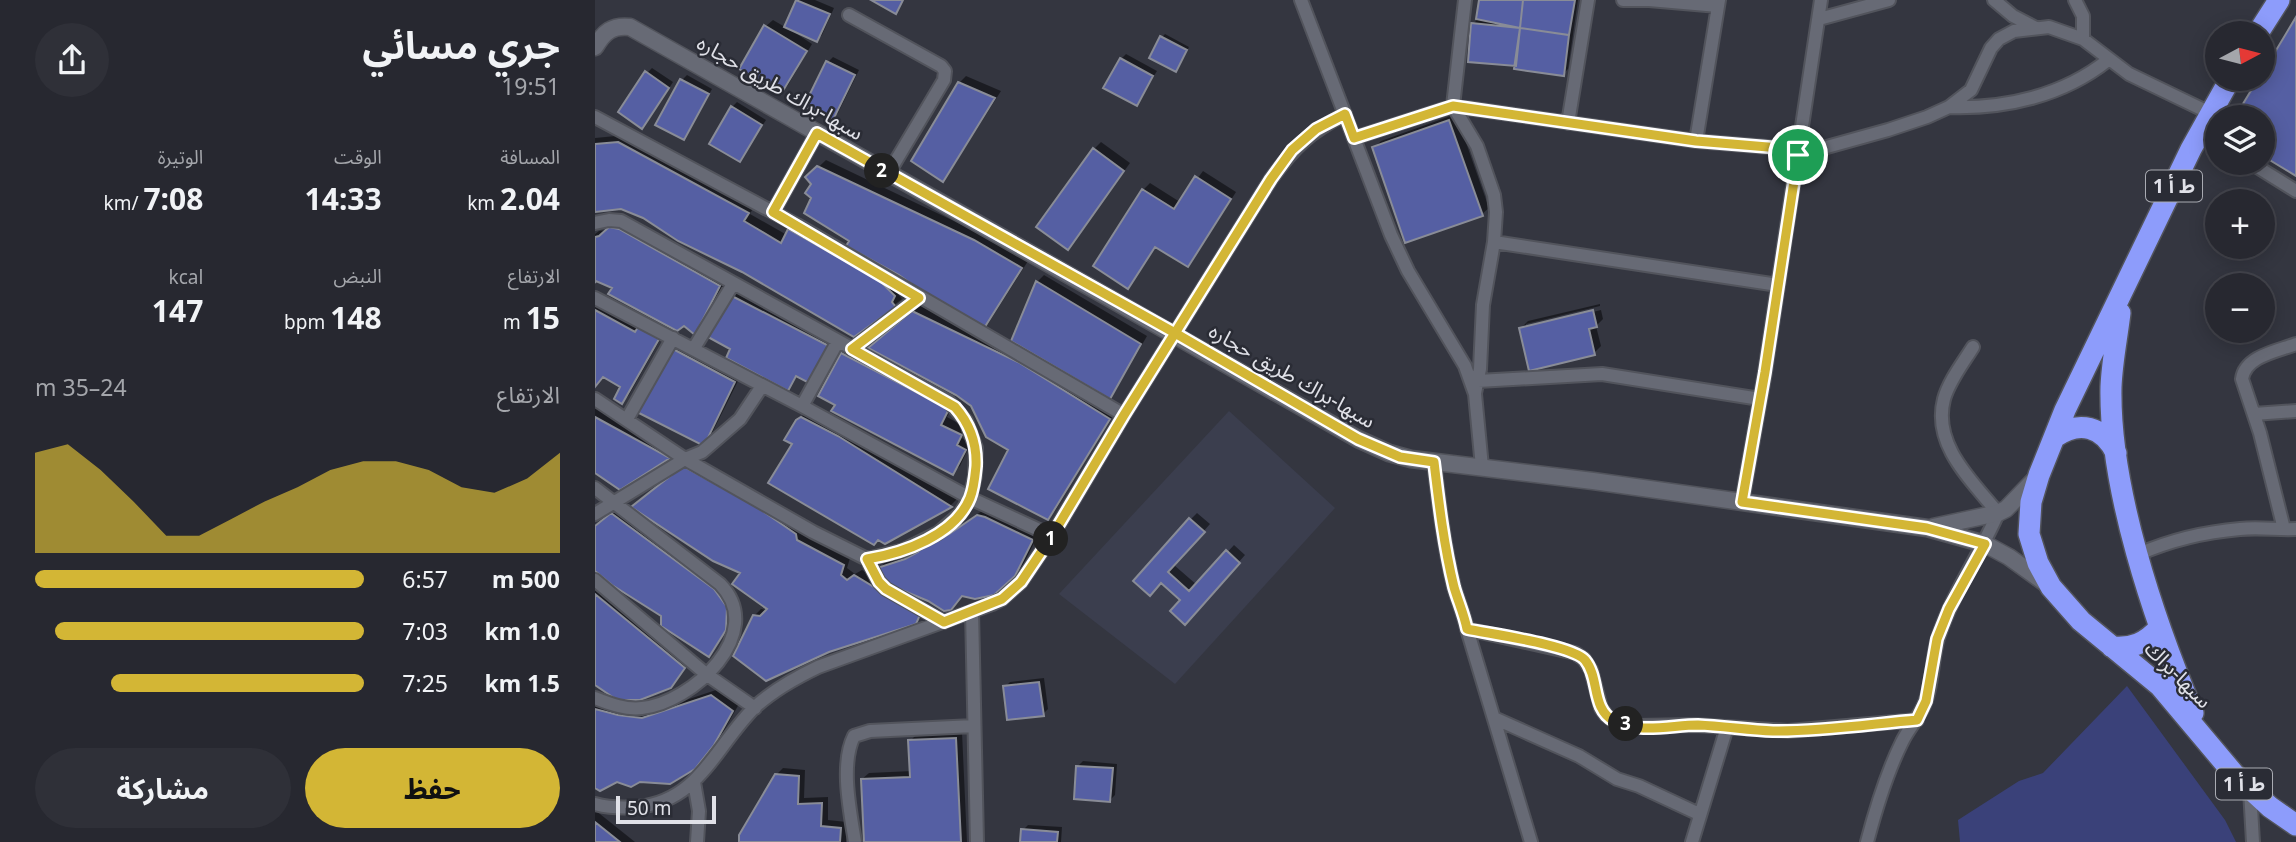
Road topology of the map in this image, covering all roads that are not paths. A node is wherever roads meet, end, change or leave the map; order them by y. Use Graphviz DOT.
graph roads {
  1 [pos="1301,0"];
  2 [pos="1465,0"];
  3 [pos="1588,0"];
  4 [pos="1623,0"];
  5 [pos="1648,0"];
  6 [pos="1821,0"];
  7 [pos="1889,0"];
  8 [pos="1994,0"];
  9 [pos="2075,0"];
  10 [pos="2279,0"];
  11 [pos="1719,3"];
  12 [pos="849,15"];
  13 [pos="1819,19"];
  14 [pos="2266,21"];
  15 [pos="2035,28"];
  16 [pos="2083,39"];
  17 [pos="595,47"];
  18 [pos="2108,60"];
  19 [pos="1453,106"];
  20 [pos="1949,107"];
  21 [pos="1345,114"];
  22 [pos="595,117"];
  23 [pos="1568,123"];
  24 [pos="2205,126"];
  25 [pos="817,133"];
  26 [pos="2205,137"];
  27 [pos="1354,138"];
  28 [pos="1696,141"];
  29 [pos="1798,155"];
  30 [pos="888,174"];
  31 [pos="2270,175"];
  32 [pos="2296,191"];
  33 [pos="773,212"];
  34 [pos="595,223"];
  35 [pos="1495,242"];
  36 [pos="733,284"];
  37 [pos="1778,285"];
  38 [pos="2123,295"];
  39 [pos="595,298"];
  40 [pos="919,298"];
  41 [pos="1175,333"];
  42 [pos="673,338"];
  43 [pos="838,341"];
  44 [pos="2296,344"];
  45 [pos="1973,347"];
  46 [pos="694,348"];
  47 [pos="852,349"];
  48 [pos="762,386"];
  49 [pos="1477,387"];
  50 [pos="595,399"];
  51 [pos="1760,399"];
  52 [pos="802,406"];
  53 [pos="2296,411"];
  54 [pos="2254,414"];
  55 [pos="1124,415"];
  56 [pos="627,419"];
  57 [pos="2055,438"];
  58 [pos="2116,453"];
  59 [pos="685,459"];
  60 [pos="1434,462"];
  61 [pos="1482,467"];
  62 [pos="2039,475"];
  63 [pos="595,488"];
  64 [pos="970,498"];
  65 [pos="613,501"];
  66 [pos="1742,502"];
  67 [pos="1998,513"];
  68 [pos="595,514"];
  69 [pos="1927,528"];
  70 [pos="2290,529"];
  71 [pos="1052,536"];
  72 [pos="1985,544"];
  73 [pos="2139,554"];
  74 [pos="867,559"];
  75 [pos="595,580"];
  76 [pos="2051,587"];
  77 [pos="972,611"];
  78 [pos="944,622"];
  79 [pos="2160,627"];
  80 [pos="1467,629"];
  81 [pos="2112,647"];
  82 [pos="706,674"];
  83 [pos="595,698"];
  84 [pos="755,708"];
  85 [pos="1494,718"];
  86 [pos="1917,720"];
  87 [pos="974,726"];
  88 [pos="1727,727"];
  89 [pos="2201,734"];
  90 [pos="694,782"];
  91 [pos="2250,790"];
  92 [pos="595,804"];
  93 [pos="1699,814"];
  94 [pos="2296,825"];
  95 [pos="697,842"];
  96 [pos="855,842"];
  97 [pos="977,842"];
  98 [pos="1531,842"];
  99 [pos="1692,842"];
  100 [pos="1867,842"];
  101 [pos="2253,842"];
  1 -- 21 [label="street"];
  2 -- 19 [label="street"];
  3 -- 23 [label="street"];
  4 -- 5 [label="street"];
  5 -- 11 [label="street"];
  6 -- 13 [label="street"];
  7 -- 13 [label="street"];
  8 -- 15 [label="street"];
  9 -- 16 [label="street"];
  10 -- 14 [label="highway"];
  11 -- 28 [label="street"];
  12 -- 30 [label="street"];
  13 -- 29 [label="street"];
  15 -- 16 [label="street"];
  15 -- 20 [label="street"];
  16 -- 18 [label="street"];
  17 -- 25 [label="main road, سبها-براك طريق حجاره"];
  18 -- 20 [label="street"];
  18 -- 24 [label="street"];
  19 -- 23 [label="street"];
  19 -- 27 [label="street"];
  19 -- 35 [label="street"];
  20 -- 29 [label="street"];
  21 -- 27 [label="street"];
  21 -- 41 [label="street"];
  22 -- 33 [label="street"];
  23 -- 28 [label="street"];
  25 -- 30 [label="main road, سبها-براك طريق حجاره"];
  25 -- 33 [label="street"];
  26 -- 38 [label="highway, سبها-براك / ط أ 1"];
  27 -- 49 [label="street"];
  28 -- 29 [label="street"];
  29 -- 37 [label="street"];
  30 -- 41 [label="main road, سبها-براك طريق حجاره"];
  31 -- 32 [label="street"];
  33 -- 40 [label="street"];
  34 -- 36 [label="street"];
  35 -- 37 [label="street"];
  35 -- 49 [label="street"];
  36 -- 43 [label="street"];
  36 -- 46 [label="street"];
  37 -- 51 [label="street"];
  38 -- 57 [label="highway, سبها-براك"];
  38 -- 58 [label="highway, سبها-براك"];
  39 -- 42 [label="street"];
  40 -- 47 [label="street"];
  40 -- 55 [label="street"];
  41 -- 55 [label="street"];
  41 -- 60 [label="main road, سبها-براك طريق حجاره"];
  42 -- 46 [label="street"];
  42 -- 56 [label="street"];
  43 -- 47 [label="street"];
  43 -- 52 [label="street"];
  44 -- 54 [label="street"];
  45 -- 67 [label="street"];
  46 -- 48 [label="street"];
  47 -- 64 [label="street"];
  48 -- 52 [label="street"];
  48 -- 59 [label="street"];
  49 -- 51 [label="street"];
  49 -- 61 [label="street"];
  50 -- 56 [label="street"];
  51 -- 66 [label="street"];
  52 -- 64 [label="street"];
  53 -- 54 [label="street"];
  54 -- 70 [label="street"];
  55 -- 71 [label="street"];
  56 -- 59 [label="street"];
  57 -- 58 [label="highway"];
  57 -- 62 [label="highway, سبها-براك"];
  58 -- 73 [label="highway, سبها-براك"];
  59 -- 65 [label="street"];
  59 -- 74 [label="street"];
  60 -- 61 [label="main road, سبها-براك طريق حجاره"];
  60 -- 80 [label="street"];
  61 -- 66 [label="main road, سبها-براك طريق حجاره"];
  62 -- 67 [label="main road, سبها-براك طريق حجاره"];
  62 -- 76 [label="highway, سبها-براك"];
  63 -- 65 [label="street"];
  64 -- 71 [label="street"];
  64 -- 74 [label="street"];
  65 -- 68 [label="street"];
  65 -- 82 [label="street"];
  66 -- 69 [label="main road, سبها-براك طريق حجاره"];
  67 -- 69 [label="main road, سبها-براك طريق حجاره"];
  67 -- 72 [label="street"];
  69 -- 72 [label="main road, سبها-براك طريق حجاره"];
  70 -- 73 [label="street"];
  71 -- 77 [label="street"];
  72 -- 76 [label="main road, سبها-براك طريق حجاره"];
  72 -- 86 [label="street"];
  73 -- 79 [label="highway, سبها-براك"];
  74 -- 78 [label="street"];
  75 -- 82 [label="street"];
  76 -- 81 [label="highway, سبها-براك"];
  77 -- 78 [label="street"];
  77 -- 87 [label="street"];
  78 -- 84 [label="street"];
  79 -- 81 [label="highway"];
  79 -- 89 [label="highway, سبها-براك"];
  80 -- 85 [label="street"];
  80 -- 88 [label="street"];
  81 -- 89 [label="highway, سبها-براك"];
  82 -- 83 [label="street"];
  82 -- 84 [label="street"];
  84 -- 90 [label="street"];
  85 -- 93 [label="street"];
  85 -- 98 [label="street"];
  86 -- 88 [label="street"];
  86 -- 100 [label="street"];
  87 -- 96 [label="street"];
  87 -- 97 [label="street"];
  88 -- 93 [label="street"];
  89 -- 91 [label="highway, ط أ 1"];
  90 -- 92 [label="street"];
  90 -- 95 [label="street"];
  91 -- 94 [label="highway, ط أ 1"];
  91 -- 101 [label="street"];
  93 -- 99 [label="street"];
}
